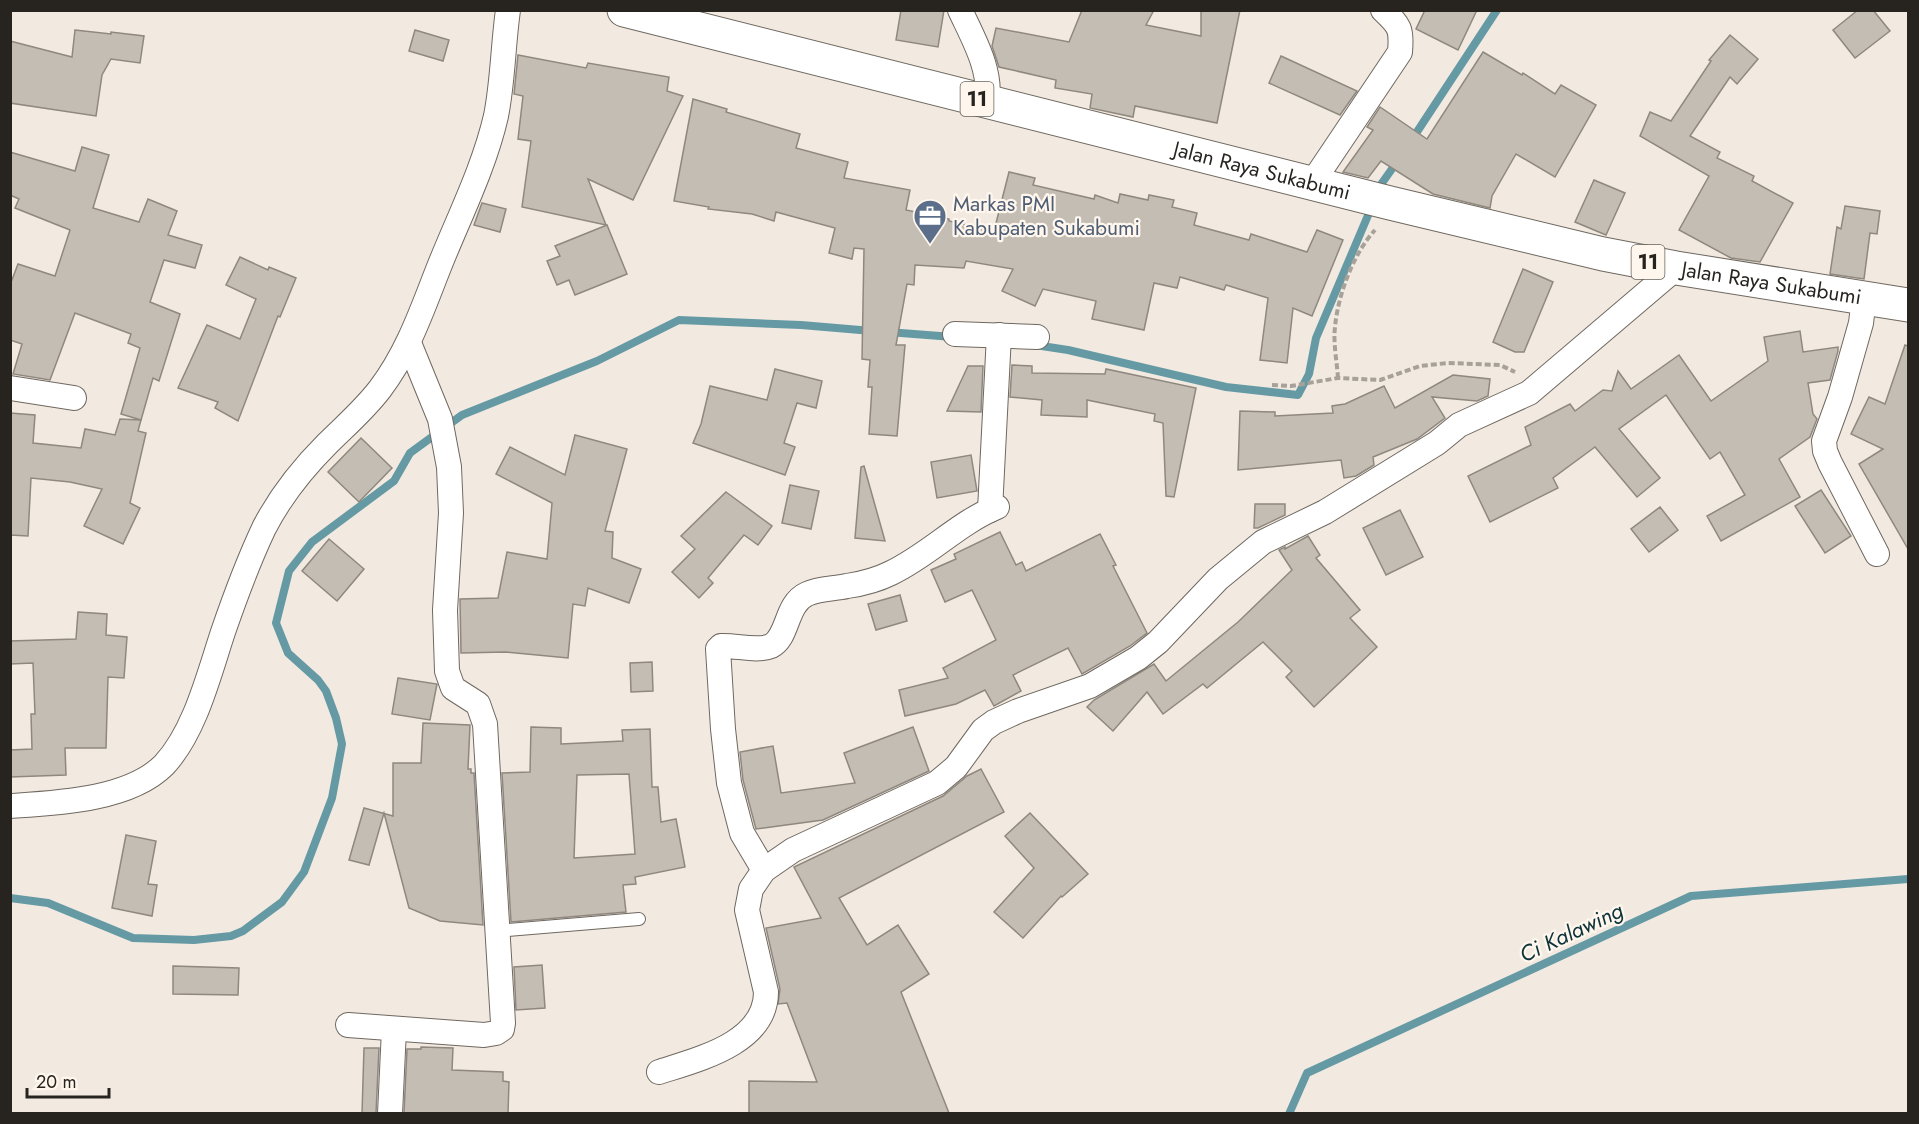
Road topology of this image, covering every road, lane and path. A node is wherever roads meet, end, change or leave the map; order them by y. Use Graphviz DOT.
graph roads {
  1 [pos="508,10"];
  2 [pos="624,10"];
  3 [pos="960,10"];
  4 [pos="1383,10"];
  5 [pos="987,102"];
  6 [pos="1322,185"];
  7 [pos="1398,204"];
  8 [pos="1676,268"];
  9 [pos="1863,298"];
  10 [pos="1908,305"];
  11 [pos="955,334"];
  12 [pos="999,335"];
  13 [pos="1037,337"];
  14 [pos="409,344"];
  15 [pos="1338,378"];
  16 [pos="1272,385"];
  17 [pos="10,388"];
  18 [pos="1529,393"];
  19 [pos="74,398"];
  20 [pos="1877,554"];
  21 [pos="10,806"];
  22 [pos="764,870"];
  23 [pos="639,919"];
  24 [pos="497,931"];
  25 [pos="348,1025"];
  26 [pos="394,1029"];
  27 [pos="659,1072"];
  28 [pos="390,1113"];
  1 -- 14 [label="street"];
  2 -- 5 [label="highway, Jalan Raya Sukabumi / 11"];
  3 -- 5 [label="street"];
  4 -- 6 [label="street"];
  5 -- 6 [label="highway, Jalan Raya Sukabumi / 11"];
  6 -- 7 [label="highway, Jalan Raya Sukabumi / 11"];
  7 -- 8 [label="highway, Jalan Raya Sukabumi / 11"];
  7 -- 15 [label="path"];
  8 -- 9 [label="highway, Jalan Raya Sukabumi / 11"];
  8 -- 18 [label="street"];
  9 -- 10 [label="highway, Jalan Raya Sukabumi / 11"];
  9 -- 20 [label="street"];
  11 -- 12 [label="street"];
  12 -- 13 [label="street"];
  12 -- 22 [label="street"];
  14 -- 21 [label="street"];
  14 -- 24 [label="street"];
  15 -- 16 [label="path"];
  15 -- 18 [label="path"];
  17 -- 19 [label="street"];
  18 -- 22 [label="street"];
  22 -- 27 [label="street"];
  23 -- 24 [label="lane"];
  24 -- 26 [label="street"];
  25 -- 26 [label="street"];
  26 -- 28 [label="street"];
}
